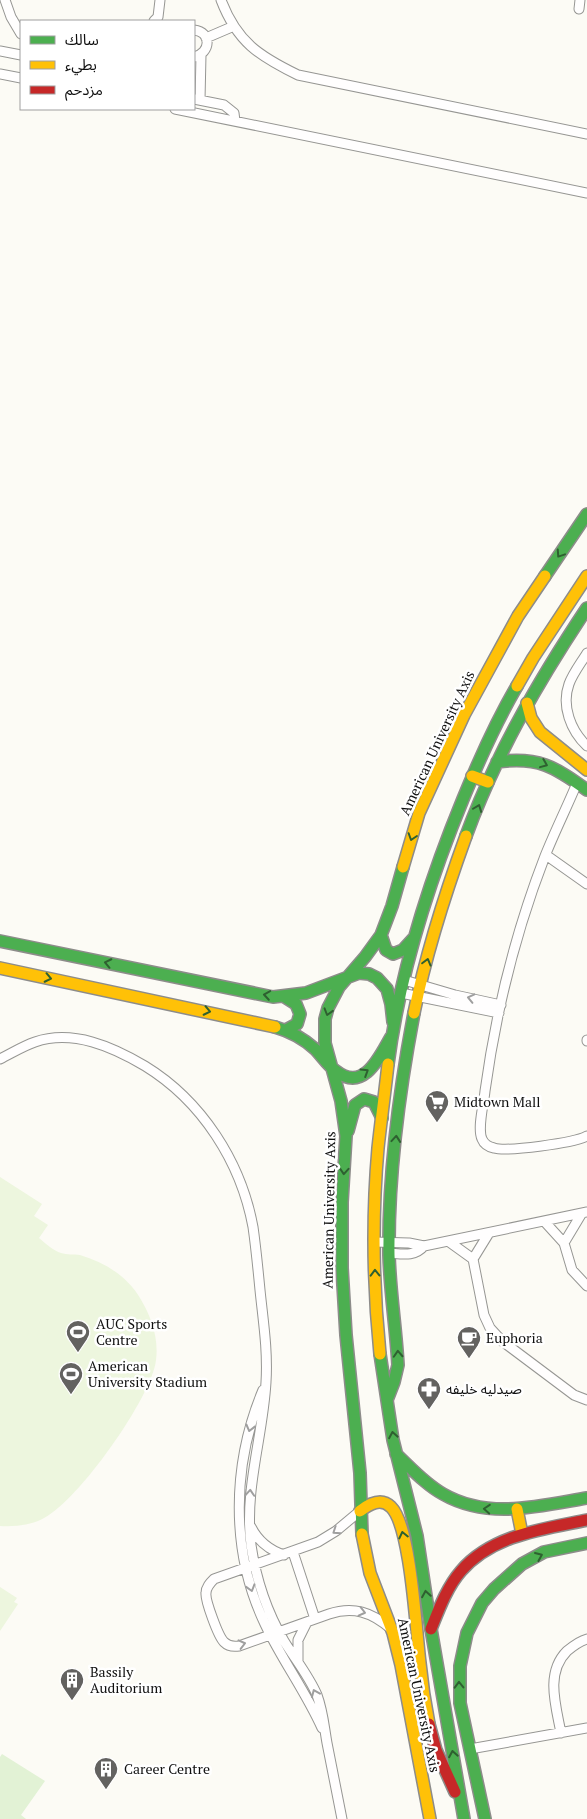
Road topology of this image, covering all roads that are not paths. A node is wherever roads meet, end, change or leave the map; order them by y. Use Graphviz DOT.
graph roads {
  1 [pos="5,0"];
  2 [pos="160,0"];
  3 [pos="221,0"];
  4 [pos="158,20"];
  5 [pos="234,26"];
  6 [pos="195,30"];
  7 [pos="20,32"];
  8 [pos="206,38"];
  9 [pos="0,52"];
  10 [pos="20,56"];
  11 [pos="197,56"];
  12 [pos="0,74"];
  13 [pos="20,78"];
  14 [pos="197,100"];
  15 [pos="180,110"];
  16 [pos="236,121"];
  17 [pos="587,134"];
  18 [pos="587,193"];
  19 [pos="587,514"];
  20 [pos="587,576"];
  21 [pos="587,608"];
  22 [pos="587,653"];
  23 [pos="527,703"];
  24 [pos="587,746"];
  25 [pos="497,762"];
  26 [pos="587,770"];
  27 [pos="472,776"];
  28 [pos="488,782"];
  29 [pos="577,783"];
  30 [pos="587,790"];
  31 [pos="546,855"];
  32 [pos="587,884"];
  33 [pos="380,935"];
  34 [pos="413,939"];
  35 [pos="0,941"];
  36 [pos="0,968"];
  37 [pos="348,978"];
  38 [pos="404,980"];
  39 [pos="421,985"];
  40 [pos="441,990"];
  41 [pos="401,993"];
  42 [pos="286,997"];
  43 [pos="418,997"];
  44 [pos="439,1001"];
  45 [pos="500,1009"];
  46 [pos="286,1030"];
  47 [pos="393,1032"];
  48 [pos="0,1058"];
  49 [pos="330,1068"];
  50 [pos="382,1118"];
  51 [pos="346,1136"];
  52 [pos="587,1136"];
  53 [pos="584,1212"];
  54 [pos="544,1221"];
  55 [pos="489,1232"];
  56 [pos="448,1241"];
  57 [pos="374,1242"];
  58 [pos="564,1243"];
  59 [pos="389,1248"];
  60 [pos="473,1259"];
  61 [pos="587,1286"];
  62 [pos="266,1382"];
  63 [pos="387,1400"];
  64 [pos="587,1400"];
  65 [pos="396,1454"];
  66 [pos="587,1498"];
  67 [pos="517,1509"];
  68 [pos="360,1511"];
  69 [pos="587,1520"];
  70 [pos="250,1524"];
  71 [pos="522,1534"];
  72 [pos="587,1543"];
  73 [pos="289,1553"];
  74 [pos="250,1566"];
  75 [pos="311,1620"];
  76 [pos="431,1629"];
  77 [pos="391,1630"];
  78 [pos="275,1633"];
  79 [pos="587,1640"];
  80 [pos="298,1661"];
  81 [pos="587,1728"];
  82 [pos="561,1733"];
  83 [pos="327,1740"];
  84 [pos="470,1749"];
  85 [pos="465,1815"];
  86 [pos="342,1819"];
  87 [pos="430,1819"];
  88 [pos="485,1819"];
  1 -- 7 [label="street"];
  2 -- 4 [label="street"];
  3 -- 5 [label="street"];
  5 -- 8 [label="street"];
  5 -- 17 [label="street"];
  6 -- 8 [label="street"];
  8 -- 11 [label="street"];
  9 -- 10 [label="street"];
  11 -- 14 [label="street"];
  12 -- 13 [label="street"];
  14 -- 16 [label="street"];
  15 -- 16 [label="street"];
  16 -- 18 [label="street"];
  19 -- 33 [label="main road, American University Axis, one-way"];
  20 -- 27 [label="main road, American University Axis"];
  21 -- 23 [label="main road"];
  22 -- 24 [label="street"];
  23 -- 25 [label="main road"];
  23 -- 26 [label="main road"];
  25 -- 28 [label="main road"];
  25 -- 29 [label="main road, one-way"];
  27 -- 28 [label="main road"];
  27 -- 34 [label="main road, American University Axis"];
  39 -- 28 [label="main road, one-way"];
  29 -- 30 [label="main road"];
  29 -- 31 [label="street"];
  31 -- 32 [label="street"];
  31 -- 45 [label="street"];
  33 -- 34 [label="main road"];
  33 -- 37 [label="main road, American University Axis"];
  34 -- 38 [label="main road, American University Axis"];
  42 -- 35 [label="main road, one-way"];
  36 -- 46 [label="main road, one-way"];
  37 -- 42 [label="main road"];
  37 -- 47 [label="main road"];
  37 -- 49 [label="main road, American University Axis, one-way"];
  38 -- 39 [label="street"];
  38 -- 41 [label="main road, American University Axis"];
  39 -- 40 [label="street"];
  39 -- 43 [label="main road"];
  40 -- 44 [label="street"];
  45 -- 40 [label="street, one-way"];
  41 -- 43 [label="street"];
  41 -- 47 [label="main road, American University Axis"];
  42 -- 46 [label="main road"];
  43 -- 44 [label="street"];
  59 -- 43 [label="main road, one-way"];
  44 -- 45 [label="street"];
  45 -- 52 [label="street"];
  46 -- 49 [label="main road"];
  49 -- 47 [label="main road, one-way"];
  47 -- 50 [label="main road, American University Axis"];
  48 -- 62 [label="street"];
  49 -- 51 [label="main road, American University Axis"];
  50 -- 51 [label="main road"];
  50 -- 57 [label="main road, American University Axis"];
  51 -- 68 [label="main road, American University Axis, one-way"];
  53 -- 54 [label="street"];
  53 -- 58 [label="street"];
  54 -- 55 [label="street"];
  54 -- 58 [label="street"];
  55 -- 56 [label="street"];
  55 -- 60 [label="street"];
  56 -- 59 [label="street"];
  56 -- 60 [label="street"];
  57 -- 59 [label="street"];
  63 -- 57 [label="main road, American University Axis, one-way"];
  58 -- 61 [label="street"];
  63 -- 59 [label="main road, one-way"];
  60 -- 64 [label="street"];
  70 -- 62 [label="street, one-way"];
  62 -- 74 [label="street, one-way"];
  65 -- 63 [label="main road, American University Axis, one-way"];
  67 -- 65 [label="main road, one-way"];
  76 -- 65 [label="main road, American University Axis, one-way"];
  66 -- 67 [label="main road"];
  67 -- 71 [label="main road"];
  68 -- 73 [label="street, one-way"];
  68 -- 77 [label="main road, American University Axis"];
  85 -- 68 [label="main road, one-way"];
  69 -- 71 [label="main road"];
  70 -- 73 [label="street"];
  70 -- 74 [label="street"];
  71 -- 76 [label="main road"];
  84 -- 72 [label="main road, one-way"];
  73 -- 74 [label="street"];
  73 -- 75 [label="street"];
  74 -- 78 [label="street"];
  74 -- 78 [label="street, one-way"];
  75 -- 77 [label="street, one-way"];
  75 -- 78 [label="street"];
  75 -- 80 [label="street"];
  85 -- 76 [label="main road, American University Axis, one-way"];
  77 -- 87 [label="main road, American University Axis"];
  78 -- 80 [label="street"];
  78 -- 83 [label="street"];
  79 -- 82 [label="street"];
  83 -- 80 [label="street, one-way"];
  81 -- 82 [label="street"];
  82 -- 84 [label="street"];
  83 -- 86 [label="street"];
  84 -- 88 [label="main road"];
}
